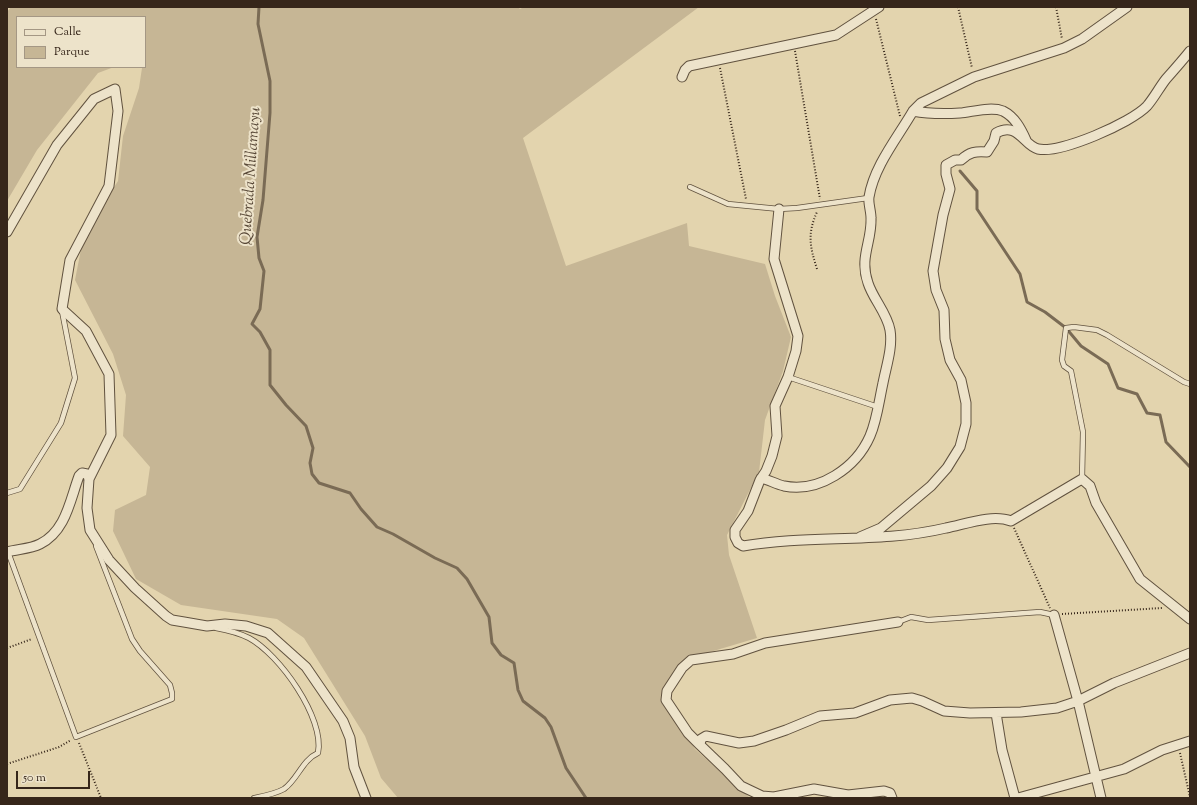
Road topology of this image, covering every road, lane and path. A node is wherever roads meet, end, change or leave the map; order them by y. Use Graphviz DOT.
graph roads {
  1 [pos="958,7"];
  2 [pos="1056,7"];
  3 [pos="1127,7"];
  4 [pos="877,9"];
  5 [pos="794,43"];
  6 [pos="1064,48"];
  7 [pos="1190,51"];
  8 [pos="718,59"];
  9 [pos="682,77"];
  10 [pos="974,77"];
  11 [pos="913,111"];
  12 [pos="903,128"];
  13 [pos="1026,140"];
  14 [pos="690,187"];
  15 [pos="868,198"];
  16 [pos="821,204"];
  17 [pos="747,206"];
  18 [pos="779,209"];
  19 [pos="7,232"];
  20 [pos="817,269"];
  21 [pos="62,309"];
  22 [pos="788,377"];
  23 [pos="1190,384"];
  24 [pos="878,407"];
  25 [pos="761,478"];
  26 [pos="89,479"];
  27 [pos="1082,480"];
  28 [pos="7,493"];
  29 [pos="1011,521"];
  30 [pos="90,530"];
  31 [pos="856,539"];
  32 [pos="8,552"];
  33 [pos="1175,607"];
  34 [pos="1054,615"];
  35 [pos="1190,619"];
  36 [pos="898,622"];
  37 [pos="207,626"];
  38 [pos="39,636"];
  39 [pos="7,648"];
  40 [pos="1190,653"];
  41 [pos="1078,701"];
  42 [pos="996,713"];
  43 [pos="76,737"];
  44 [pos="1190,741"];
  45 [pos="1178,744"];
  46 [pos="700,745"];
  47 [pos="7,764"];
  48 [pos="1097,776"];
  49 [pos="1190,797"];
  50 [pos="101,798"];
  51 [pos="254,798"];
  52 [pos="366,798"];
  53 [pos="892,798"];
  54 [pos="1015,798"];
  55 [pos="1018,798"];
  56 [pos="1101,798"];
  1 -- 10 [label="path"];
  2 -- 6 [label="path"];
  3 -- 6 [label="street"];
  4 -- 5 [label="street"];
  4 -- 12 [label="path"];
  5 -- 8 [label="street"];
  5 -- 16 [label="path"];
  6 -- 10 [label="street"];
  7 -- 13 [label="street"];
  8 -- 9 [label="street"];
  8 -- 17 [label="path"];
  10 -- 11 [label="street"];
  11 -- 12 [label="street"];
  11 -- 13 [label="street"];
  12 -- 15 [label="street"];
  13 -- 31 [label="street"];
  14 -- 17 [label="lane"];
  15 -- 16 [label="lane"];
  15 -- 24 [label="street"];
  16 -- 18 [label="lane"];
  16 -- 20 [label="path"];
  17 -- 18 [label="lane"];
  18 -- 22 [label="street"];
  19 -- 21 [label="street"];
  21 -- 26 [label="street"];
  21 -- 28 [label="lane"];
  22 -- 24 [label="lane"];
  22 -- 25 [label="street"];
  23 -- 27 [label="lane"];
  24 -- 25 [label="street"];
  25 -- 31 [label="street"];
  26 -- 30 [label="street"];
  26 -- 32 [label="street"];
  27 -- 29 [label="street"];
  27 -- 33 [label="street"];
  29 -- 31 [label="street"];
  29 -- 34 [label="path"];
  30 -- 37 [label="street"];
  30 -- 43 [label="lane"];
  32 -- 38 [label="lane"];
  33 -- 34 [label="path"];
  33 -- 35 [label="street"];
  34 -- 36 [label="lane"];
  34 -- 41 [label="street"];
  36 -- 46 [label="street"];
  37 -- 51 [label="lane"];
  37 -- 52 [label="street"];
  38 -- 39 [label="path"];
  38 -- 43 [label="lane"];
  40 -- 41 [label="street"];
  41 -- 42 [label="street"];
  41 -- 48 [label="street"];
  42 -- 46 [label="street"];
  42 -- 54 [label="street"];
  43 -- 47 [label="path"];
  43 -- 50 [label="path"];
  44 -- 45 [label="street"];
  45 -- 48 [label="street"];
  45 -- 49 [label="path"];
  46 -- 53 [label="street"];
  48 -- 55 [label="street"];
  48 -- 56 [label="street"];
}
